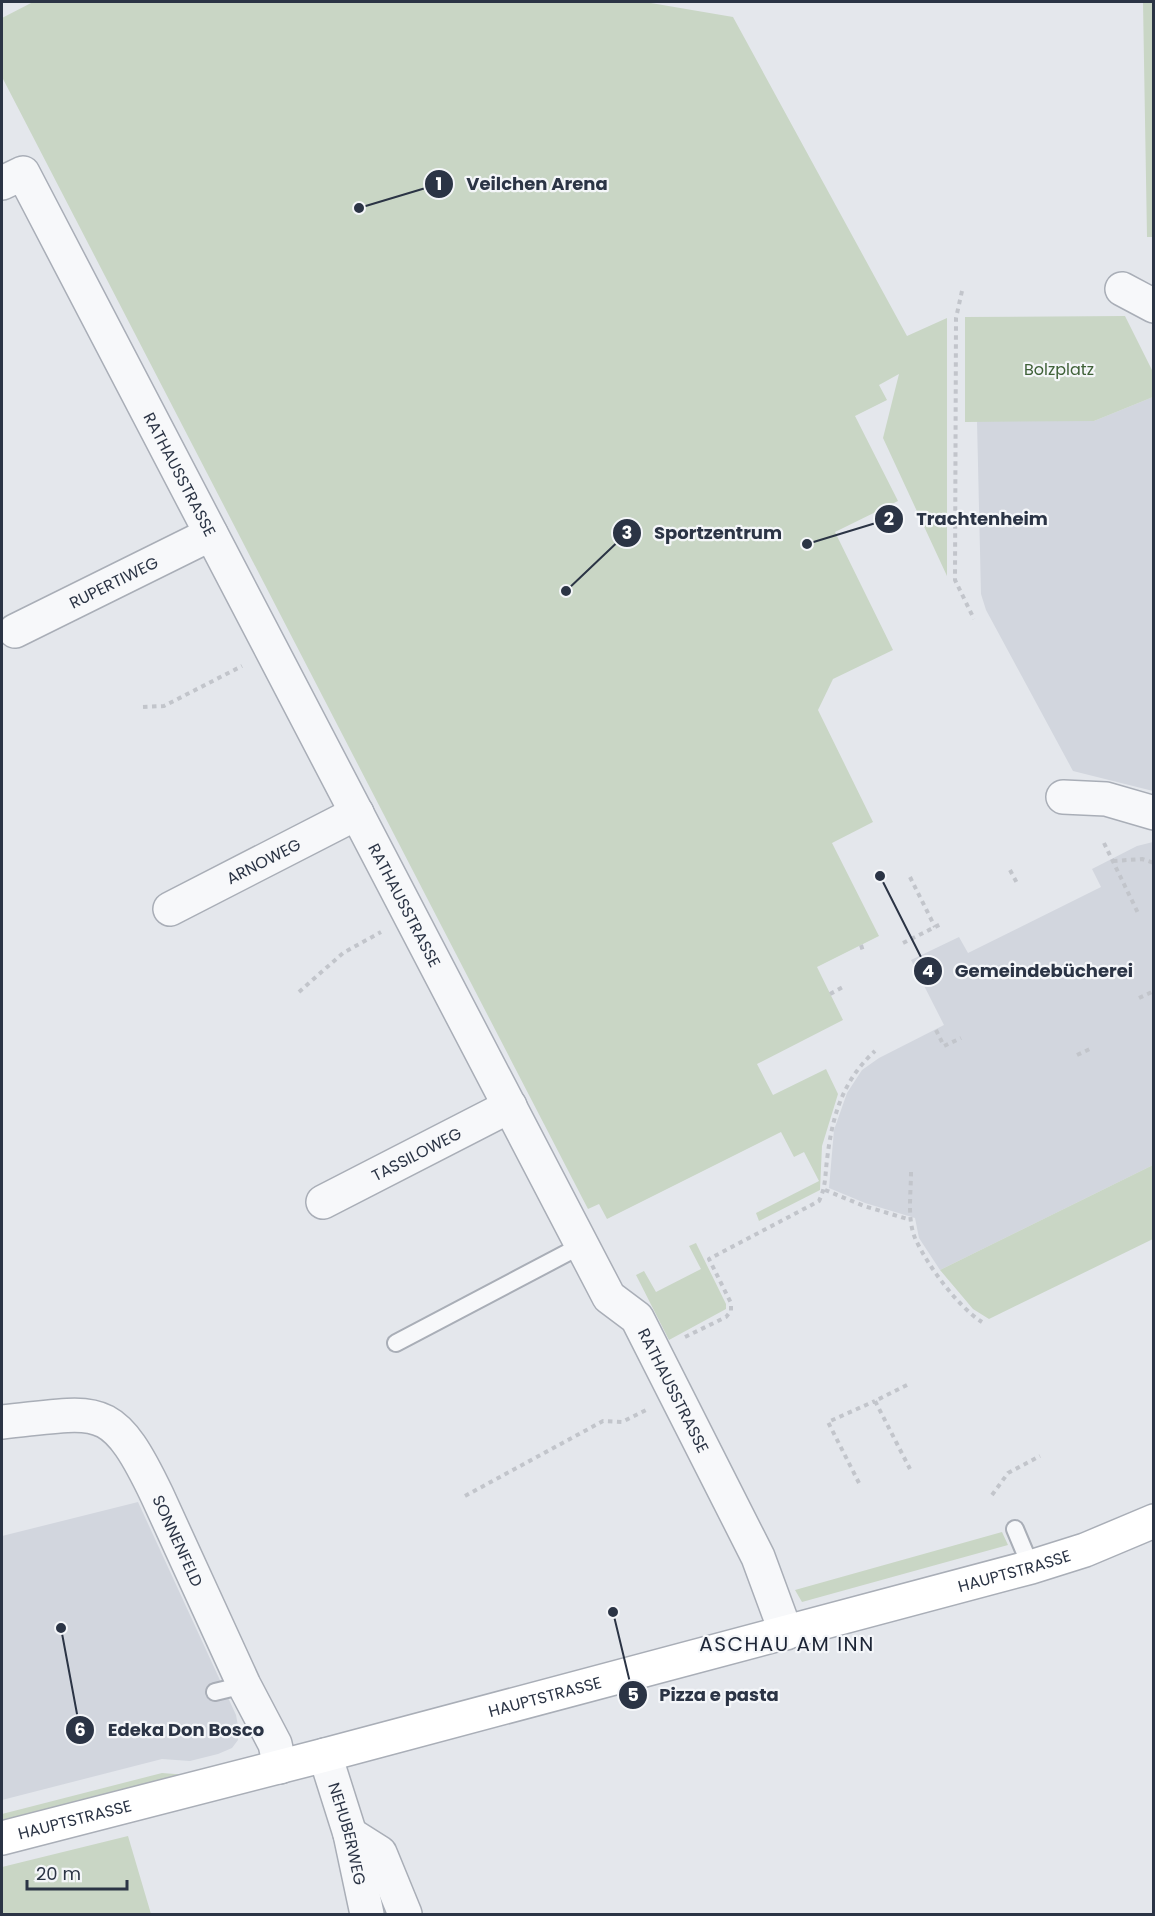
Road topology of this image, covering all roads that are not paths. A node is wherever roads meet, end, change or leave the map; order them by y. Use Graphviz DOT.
graph roads {
  1 [pos="12,178"];
  2 [pos="1122,289"];
  3 [pos="1154,306"];
  4 [pos="211,534"];
  5 [pos="15,631"];
  6 [pos="1063,797"];
  7 [pos="357,813"];
  8 [pos="1154,813"];
  9 [pos="170,909"];
  10 [pos="510,1106"];
  11 [pos="322,1202"];
  12 [pos="582,1245"];
  13 [pos="396,1342"];
  14 [pos="2,1422"];
  15 [pos="1154,1521"];
  16 [pos="1015,1528"];
  17 [pos="1031,1567"];
  18 [pos="786,1633"];
  19 [pos="325,1755"];
  20 [pos="280,1767"];
  21 [pos="350,1834"];
  22 [pos="2,1838"];
  23 [pos="367,1914"];
  24 [pos="405,1914"];
  1 -- 4 [label="street, RATHAUSSTRASSE"];
  2 -- 3 [label="street"];
  4 -- 5 [label="street, RUPERTIWEG"];
  4 -- 7 [label="street, RATHAUSSTRASSE"];
  6 -- 8 [label="street"];
  7 -- 9 [label="street, ARNOWEG"];
  7 -- 10 [label="street, RATHAUSSTRASSE"];
  10 -- 11 [label="street, TASSILOWEG"];
  10 -- 12 [label="street, RATHAUSSTRASSE"];
  12 -- 13 [label="lane"];
  12 -- 18 [label="street, RATHAUSSTRASSE"];
  14 -- 20 [label="street, SONNENFELD"];
  15 -- 17 [label="main road, HAUPTSTRASSE"];
  16 -- 17 [label="lane"];
  17 -- 18 [label="main road, HAUPTSTRASSE"];
  18 -- 19 [label="main road, HAUPTSTRASSE"];
  19 -- 20 [label="main road, HAUPTSTRASSE"];
  19 -- 21 [label="street, NEHUBERWEG"];
  20 -- 22 [label="main road, HAUPTSTRASSE"];
  21 -- 23 [label="street, NEHUBERWEG"];
  21 -- 24 [label="street"];
}
